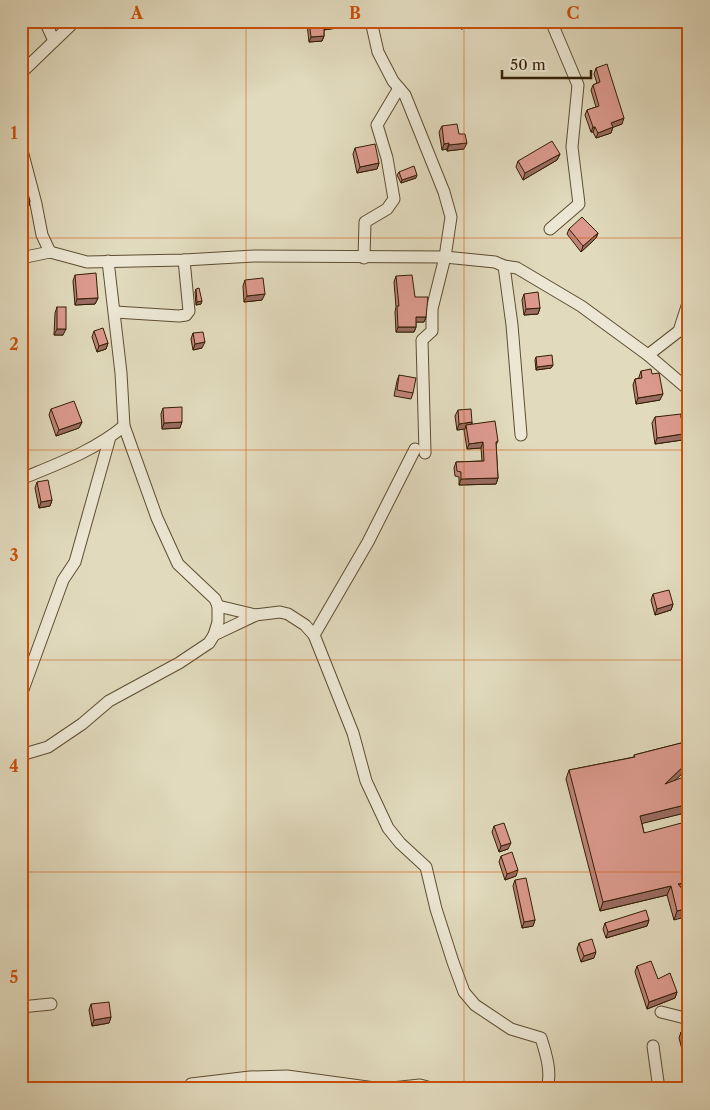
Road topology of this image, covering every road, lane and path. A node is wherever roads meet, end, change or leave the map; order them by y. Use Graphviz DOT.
graph roads {
  1 [pos="45,21"];
  2 [pos="74,21"];
  3 [pos="371,21"];
  4 [pos="551,21"];
  5 [pos="54,41"];
  6 [pos="21,73"];
  7 [pos="399,88"];
  8 [pos="21,147"];
  9 [pos="550,229"];
  10 [pos="50,252"];
  11 [pos="445,257"];
  12 [pos="21,258"];
  13 [pos="364,258"];
  14 [pos="184,260"];
  15 [pos="108,261"];
  16 [pos="504,266"];
  17 [pos="689,300"];
  18 [pos="115,312"];
  19 [pos="648,356"];
  20 [pos="689,390"];
  21 [pos="124,426"];
  22 [pos="521,435"];
  23 [pos="110,437"];
  24 [pos="21,479"];
  25 [pos="218,606"];
  26 [pos="256,614"];
  27 [pos="214,634"];
  28 [pos="314,635"];
  29 [pos="21,695"];
  30 [pos="21,755"];
  31 [pos="51,1004"];
  32 [pos="21,1007"];
  33 [pos="661,1012"];
  34 [pos="689,1019"];
  35 [pos="652,1046"];
  36 [pos="191,1084"];
  37 [pos="435,1089"];
  38 [pos="548,1089"];
  39 [pos="659,1089"];
  1 -- 5 [label="street"];
  2 -- 5 [label="street"];
  3 -- 7 [label="street"];
  4 -- 9 [label="street"];
  5 -- 6 [label="street"];
  7 -- 11 [label="street"];
  7 -- 13 [label="street"];
  8 -- 10 [label="street"];
  10 -- 12 [label="street"];
  10 -- 15 [label="street"];
  11 -- 13 [label="street"];
  11 -- 16 [label="street"];
  11 -- 28 [label="street"];
  13 -- 14 [label="street"];
  14 -- 15 [label="street"];
  14 -- 18 [label="street"];
  15 -- 18 [label="street"];
  16 -- 19 [label="street"];
  16 -- 22 [label="street"];
  17 -- 19 [label="street"];
  18 -- 21 [label="street"];
  19 -- 20 [label="street"];
  21 -- 23 [label="street"];
  21 -- 25 [label="street"];
  23 -- 24 [label="street"];
  23 -- 29 [label="street"];
  25 -- 26 [label="street"];
  25 -- 27 [label="street"];
  26 -- 27 [label="street"];
  26 -- 28 [label="street"];
  27 -- 30 [label="street"];
  28 -- 38 [label="street"];
  31 -- 32 [label="street"];
  33 -- 34 [label="street"];
  35 -- 39 [label="street"];
  36 -- 37 [label="street"];
}
